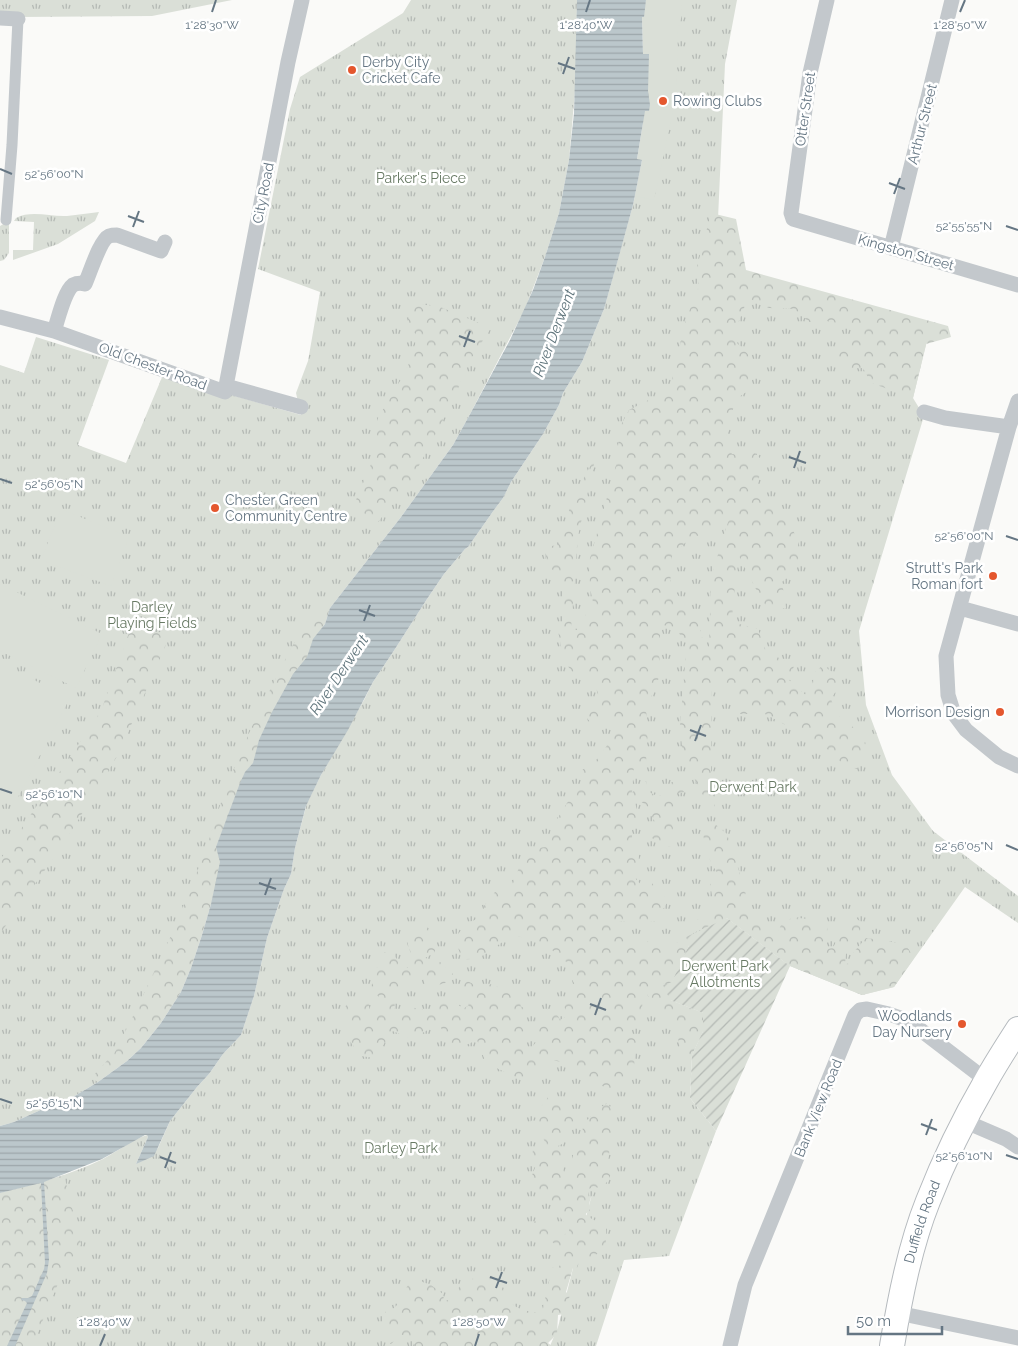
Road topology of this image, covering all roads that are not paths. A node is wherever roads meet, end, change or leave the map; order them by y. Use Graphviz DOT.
graph roads {
  1 [pos="302,0"];
  2 [pos="827,0"];
  3 [pos="952,0"];
  4 [pos="0,18"];
  5 [pos="18,19"];
  6 [pos="6,144"];
  7 [pos="793,219"];
  8 [pos="6,220"];
  9 [pos="165,242"];
  10 [pos="891,248"];
  11 [pos="1018,284"];
  12 [pos="0,317"];
  13 [pos="54,331"];
  14 [pos="226,386"];
  15 [pos="1018,401"];
  16 [pos="301,408"];
  17 [pos="924,412"];
  18 [pos="1009,427"];
  19 [pos="960,608"];
  20 [pos="1018,624"];
  21 [pos="1018,766"];
  22 [pos="1018,1029"];
  23 [pos="986,1080"];
  24 [pos="964,1121"];
  25 [pos="1018,1146"];
  26 [pos="898,1313"];
  27 [pos="1018,1338"];
  28 [pos="730,1346"];
  29 [pos="892,1346"];
  1 -- 14 [label="street, City Road"];
  2 -- 7 [label="street, Otter Street"];
  3 -- 10 [label="street, Arthur Street"];
  4 -- 5 [label="street"];
  5 -- 6 [label="street"];
  6 -- 8 [label="street"];
  7 -- 10 [label="street, Kingston Street"];
  9 -- 13 [label="street"];
  10 -- 11 [label="street, Kingston Street"];
  12 -- 13 [label="street, Old Chester Road"];
  13 -- 14 [label="street, Old Chester Road"];
  14 -- 16 [label="street, Old Chester Road"];
  15 -- 18 [label="street"];
  17 -- 18 [label="street"];
  18 -- 19 [label="street"];
  19 -- 20 [label="street"];
  19 -- 21 [label="street"];
  22 -- 23 [label="main road, Duffield Road"];
  23 -- 24 [label="main road, Duffield Road"];
  23 -- 28 [label="street, Bank View Road"];
  24 -- 25 [label="street"];
  24 -- 26 [label="main road, Duffield Road"];
  26 -- 27 [label="street"];
  26 -- 29 [label="main road, Duffield Road"];
}
